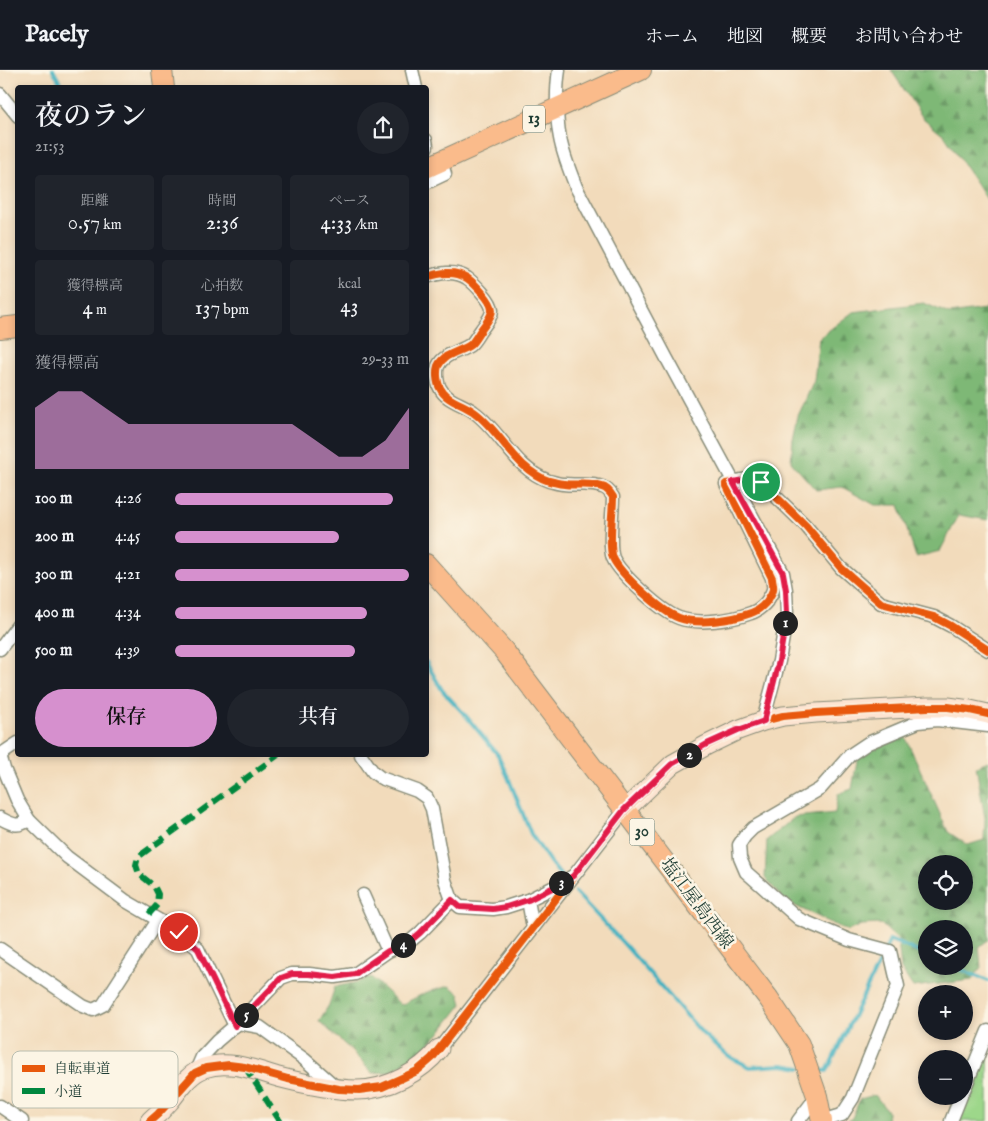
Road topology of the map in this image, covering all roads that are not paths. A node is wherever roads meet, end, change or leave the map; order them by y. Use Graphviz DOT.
graph roads {
  1 [pos="162,70"];
  2 [pos="412,70"];
  3 [pos="559,70"];
  4 [pos="641,70"];
  5 [pos="164,85"];
  6 [pos="415,85"];
  7 [pos="0,94"];
  8 [pos="558,108"];
  9 [pos="15,112"];
  10 [pos="434,165"];
  11 [pos="429,182"];
  12 [pos="429,276"];
  13 [pos="15,326"];
  14 [pos="0,328"];
  15 [pos="733,482"];
  16 [pos="429,567"];
  17 [pos="15,629"];
  18 [pos="0,649"];
  19 [pos="988,650"];
  20 [pos="988,714"];
  21 [pos="764,721"];
  22 [pos="988,726"];
  23 [pos="15,745"];
  24 [pos="0,755"];
  25 [pos="362,757"];
  26 [pos="624,810"];
  27 [pos="0,818"];
  28 [pos="29,820"];
  29 [pos="573,876"];
  30 [pos="363,895"];
  31 [pos="452,900"];
  32 [pos="528,900"];
  33 [pos="158,920"];
  34 [pos="533,928"];
  35 [pos="0,949"];
  36 [pos="388,951"];
  37 [pos="237,1025"];
  38 [pos="988,1031"];
  39 [pos="439,1049"];
  40 [pos="973,1068"];
  41 [pos="194,1073"];
  42 [pos="339,1089"];
  43 [pos="178,1091"];
  44 [pos="817,1096"];
  45 [pos="957,1105"];
  46 [pos="0,1106"];
  47 [pos="163,1108"];
  48 [pos="22,1121"];
  49 [pos="150,1121"];
  50 [pos="798,1121"];
  51 [pos="822,1121"];
  52 [pos="951,1121"];
  1 -- 5 [label="main road"];
  2 -- 6 [label="street"];
  3 -- 8 [label="street"];
  4 -- 8 [label="main road, 13"];
  7 -- 9 [label="street"];
  8 -- 10 [label="main road, 13"];
  8 -- 15 [label="street"];
  10 -- 11 [label="street"];
  12 -- 15 [label="street"];
  13 -- 14 [label="main road"];
  15 -- 19 [label="street"];
  15 -- 21 [label="street"];
  16 -- 26 [label="main road, 塩江屋島西線 / 30"];
  17 -- 18 [label="street"];
  20 -- 21 [label="street"];
  21 -- 26 [label="street"];
  22 -- 51 [label="street"];
  23 -- 24 [label="street"];
  24 -- 28 [label="street"];
  25 -- 31 [label="street"];
  26 -- 29 [label="street"];
  26 -- 44 [label="main road, 塩江屋島西線 / 30"];
  27 -- 28 [label="street"];
  28 -- 33 [label="street"];
  29 -- 32 [label="street"];
  29 -- 34 [label="street"];
  30 -- 36 [label="street"];
  31 -- 32 [label="street"];
  31 -- 36 [label="street"];
  32 -- 34 [label="street"];
  33 -- 35 [label="street"];
  33 -- 37 [label="street"];
  34 -- 39 [label="street"];
  36 -- 37 [label="street"];
  37 -- 41 [label="street"];
  37 -- 42 [label="street"];
  38 -- 40 [label="street"];
  39 -- 42 [label="street"];
  41 -- 42 [label="street"];
  41 -- 43 [label="street"];
  44 -- 50 [label="street"];
  44 -- 51 [label="main road, 塩江屋島西線 / 30"];
  45 -- 52 [label="street"];
  46 -- 48 [label="street"];
  47 -- 49 [label="street"];
}
